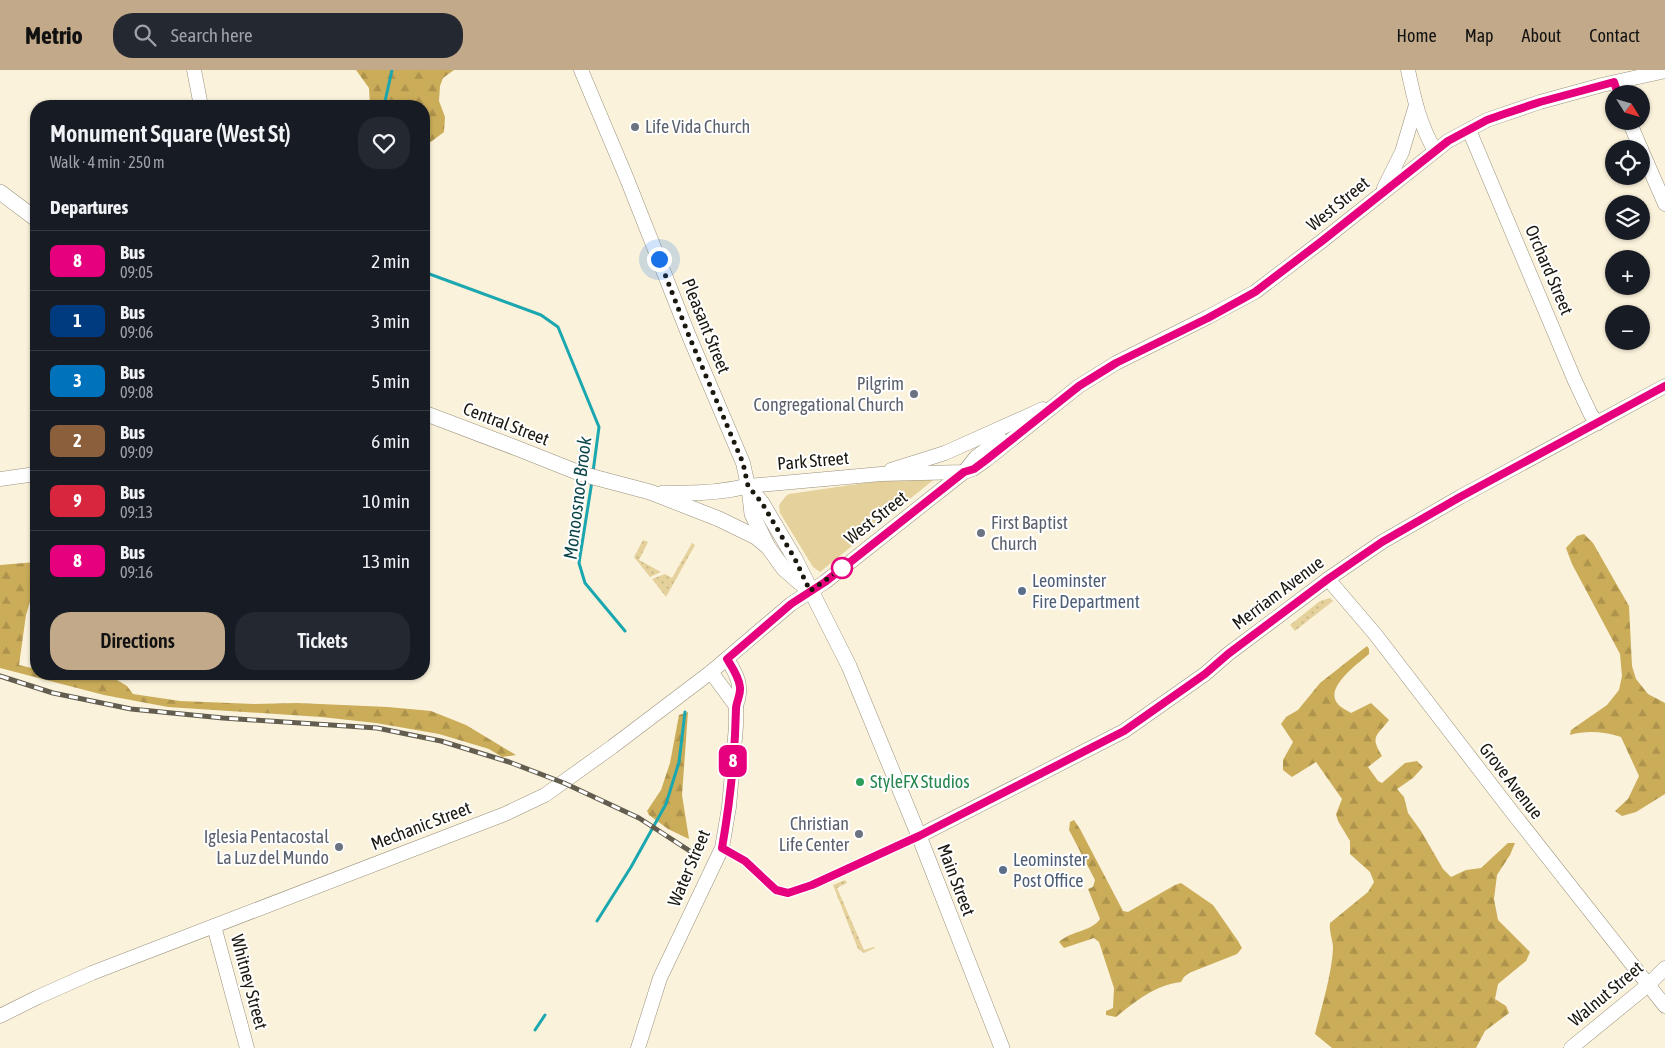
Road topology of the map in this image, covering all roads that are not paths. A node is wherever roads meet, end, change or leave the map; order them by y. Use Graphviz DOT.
graph roads {
  1 [pos="194,70"];
  2 [pos="581,70"];
  3 [pos="1408,70"];
  4 [pos="1665,72"];
  5 [pos="1625,85"];
  6 [pos="1605,90"];
  7 [pos="200,100"];
  8 [pos="1416,105"];
  9 [pos="1468,130"];
  10 [pos="1435,151"];
  11 [pos="1650,170"];
  12 [pos="0,192"];
  13 [pos="1381,193"];
  14 [pos="1665,204"];
  15 [pos="30,214"];
  16 [pos="1665,386"];
  17 [pos="1052,406"];
  18 [pos="430,415"];
  19 [pos="1598,423"];
  20 [pos="961,446"];
  21 [pos="964,472"];
  22 [pos="881,474"];
  23 [pos="30,475"];
  24 [pos="0,479"];
  25 [pos="748,486"];
  26 [pos="650,492"];
  27 [pos="768,547"];
  28 [pos="1328,579"];
  29 [pos="810,591"];
  30 [pos="727,659"];
  31 [pos="711,672"];
  32 [pos="736,706"];
  33 [pos="919,836"];
  34 [pos="214,926"];
  35 [pos="1665,968"];
  36 [pos="1648,985"];
  37 [pos="1665,1006"];
  38 [pos="0,1016"];
  39 [pos="247,1048"];
  40 [pos="638,1048"];
  41 [pos="1002,1048"];
  42 [pos="1571,1048"];
  1 -- 7 [label="main road"];
  2 -- 25 [label="main road, Pleasant Street"];
  3 -- 8 [label="main road"];
  4 -- 5 [label="main road, West Street"];
  6 -- 9 [label="main road, West Street"];
  8 -- 10 [label="main road"];
  8 -- 13 [label="main road"];
  9 -- 10 [label="main road, West Street"];
  9 -- 19 [label="main road, Orchard Street"];
  10 -- 13 [label="main road, West Street"];
  11 -- 14 [label="main road"];
  12 -- 15 [label="main road"];
  13 -- 17 [label="main road, West Street"];
  16 -- 19 [label="main road, Merriam Avenue"];
  17 -- 20 [label="main road, West Street"];
  17 -- 21 [label="main road, West Street"];
  18 -- 26 [label="main road, Central Street"];
  19 -- 28 [label="main road, Merriam Avenue"];
  20 -- 22 [label="main road, Park Street"];
  21 -- 22 [label="main road, Park Street"];
  21 -- 29 [label="main road, West Street"];
  22 -- 25 [label="main road, Park Street"];
  23 -- 24 [label="main road"];
  25 -- 26 [label="main road"];
  25 -- 27 [label="main road"];
  25 -- 29 [label="main road, Main Street"];
  26 -- 27 [label="main road"];
  27 -- 29 [label="main road"];
  28 -- 33 [label="main road, Merriam Avenue"];
  28 -- 36 [label="main road, Grove Avenue"];
  29 -- 30 [label="main road, Mechanic Street"];
  29 -- 33 [label="main road, Main Street"];
  30 -- 31 [label="main road, Mechanic Street"];
  30 -- 32 [label="main road, Water Street"];
  31 -- 32 [label="main road"];
  31 -- 34 [label="main road, Mechanic Street"];
  32 -- 40 [label="main road, Water Street"];
  33 -- 41 [label="main road, Main Street"];
  34 -- 38 [label="main road, Mechanic Street"];
  34 -- 39 [label="main road, Whitney Street"];
  35 -- 36 [label="main road, Walnut Street"];
  36 -- 37 [label="main road, Grove Avenue"];
  36 -- 42 [label="main road, Walnut Street"];
}
